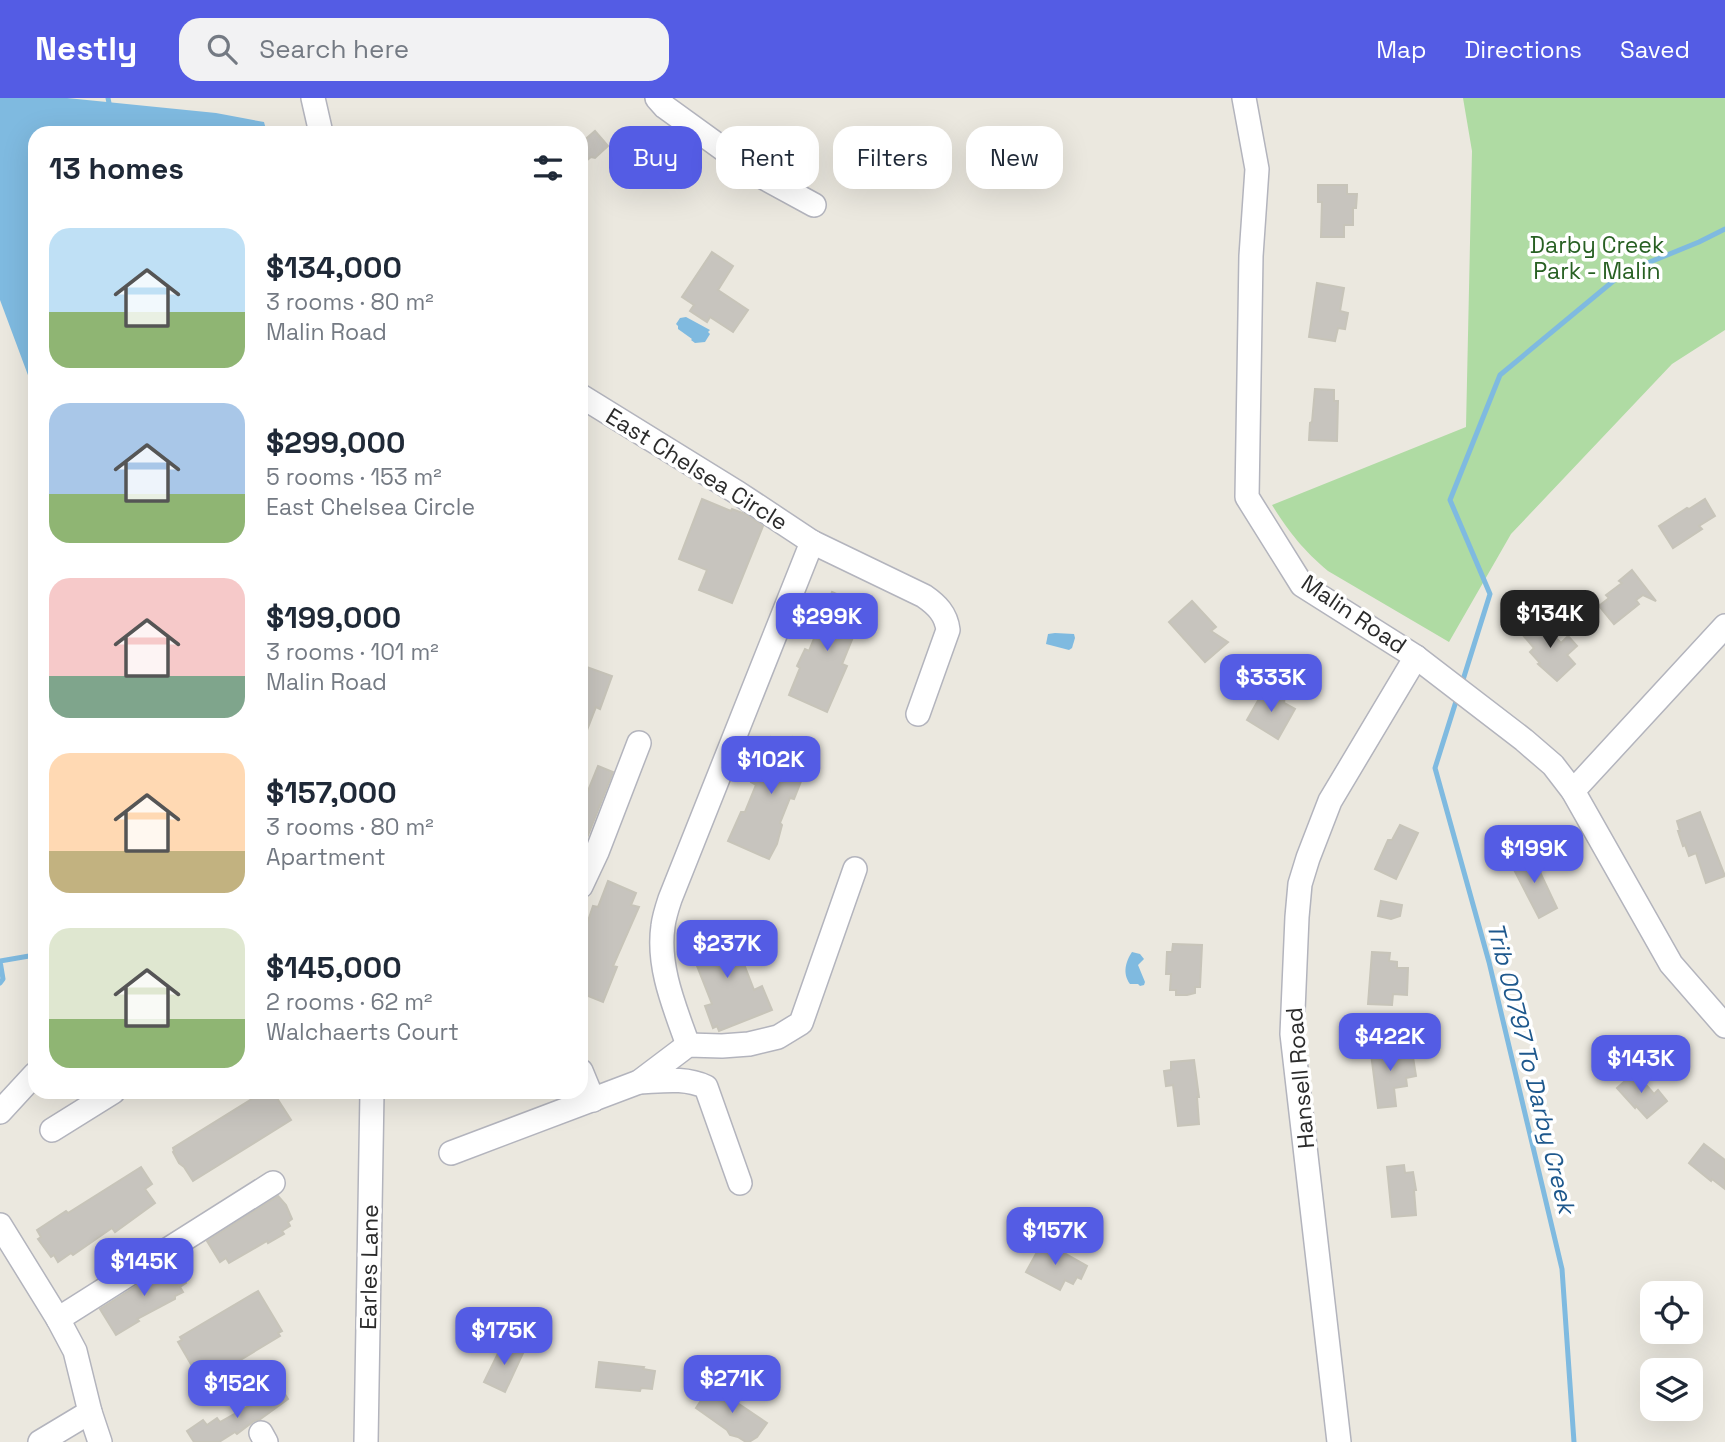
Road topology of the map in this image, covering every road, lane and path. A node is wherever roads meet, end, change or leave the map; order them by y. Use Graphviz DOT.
graph roads {
  1 [pos="313,98"];
  2 [pos="657,98"];
  3 [pos="1244,98"];
  4 [pos="319,126"];
  5 [pos="814,205"];
  6 [pos="588,400"];
  7 [pos="812,542"];
  8 [pos="1725,626"];
  9 [pos="1416,657"];
  10 [pos="918,714"];
  11 [pos="639,743"];
  12 [pos="1573,791"];
  13 [pos="855,869"];
  14 [pos="588,871"];
  15 [pos="1725,1026"];
  16 [pos="688,1045"];
  17 [pos="28,1082"];
  18 [pos="639,1082"];
  19 [pos="588,1088"];
  20 [pos="102,1099"];
  21 [pos="372,1099"];
  22 [pos="593,1100"];
  23 [pos="0,1112"];
  24 [pos="52,1130"];
  25 [pos="451,1153"];
  26 [pos="272,1183"];
  27 [pos="740,1183"];
  28 [pos="0,1225"];
  29 [pos="58,1319"];
  30 [pos="90,1412"];
  31 [pos="40,1442"];
  32 [pos="100,1442"];
  33 [pos="366,1442"];
  34 [pos="1339,1442"];
  1 -- 4 [label="street"];
  2 -- 5 [label="street"];
  3 -- 9 [label="street, Malin Road"];
  6 -- 7 [label="street, East Chelsea Circle"];
  7 -- 10 [label="street, East Chelsea Circle"];
  7 -- 16 [label="street, East Chelsea Circle"];
  8 -- 12 [label="street"];
  9 -- 12 [label="street, Malin Road"];
  9 -- 34 [label="street, Hansell Road"];
  11 -- 14 [label="street"];
  12 -- 15 [label="street, Malin Road"];
  13 -- 16 [label="street"];
  16 -- 18 [label="street"];
  17 -- 23 [label="street"];
  18 -- 22 [label="street"];
  18 -- 27 [label="street"];
  19 -- 22 [label="street"];
  20 -- 24 [label="street"];
  21 -- 33 [label="street, Earles Lane"];
  22 -- 25 [label="street"];
  26 -- 29 [label="street"];
  28 -- 29 [label="street"];
  29 -- 30 [label="street"];
  30 -- 31 [label="street"];
  30 -- 32 [label="street"];
}
